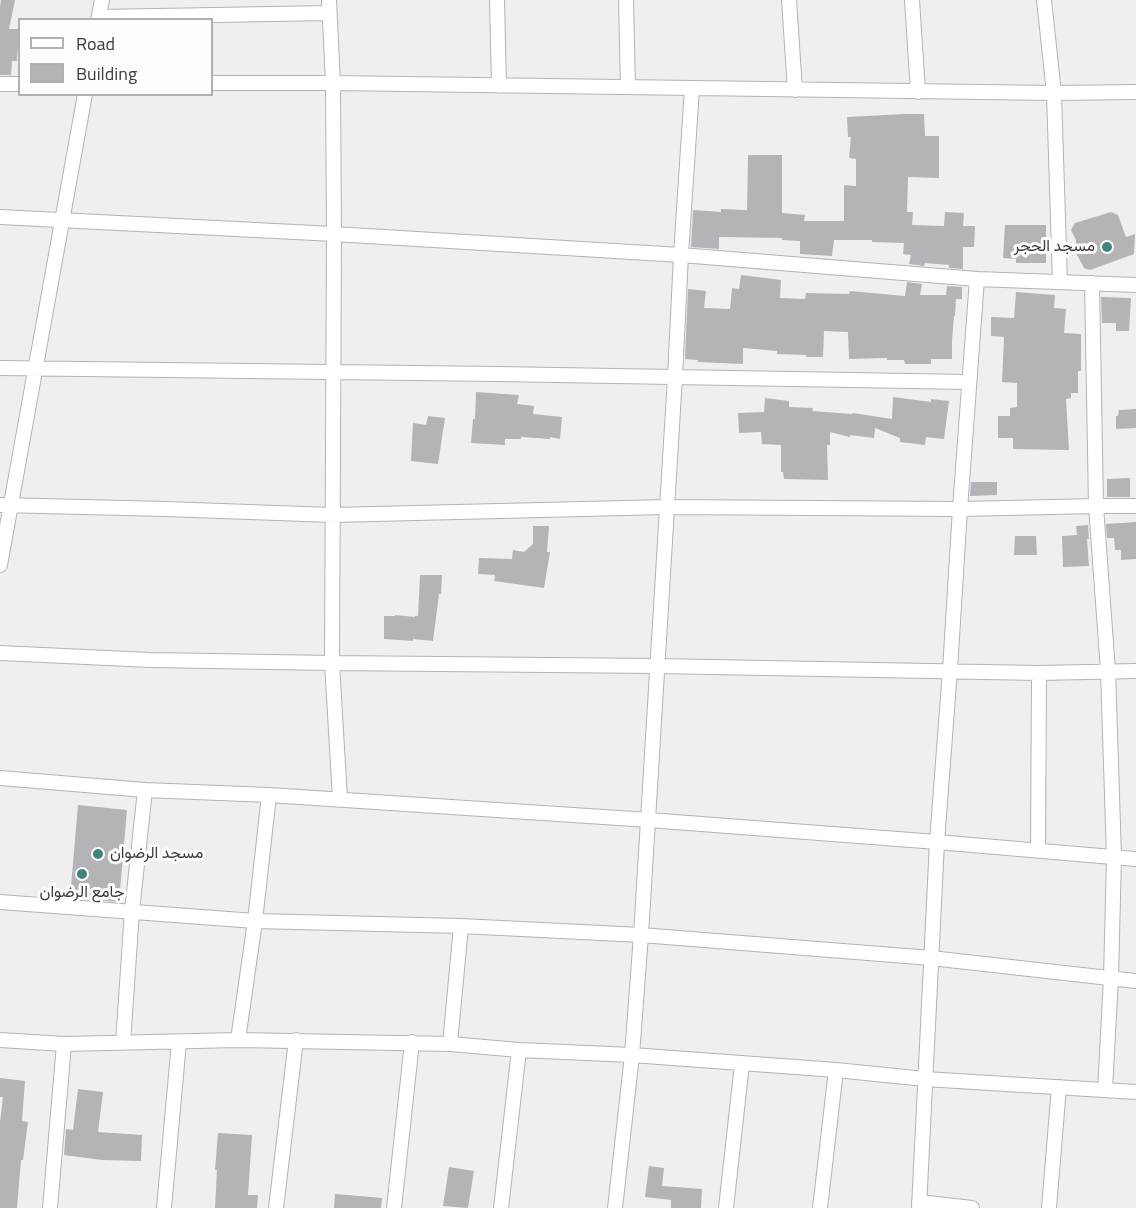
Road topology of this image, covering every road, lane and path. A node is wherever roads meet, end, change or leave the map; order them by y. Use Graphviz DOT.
graph roads {
  1 [pos="102,0"];
  2 [pos="497,0"];
  3 [pos="626,0"];
  4 [pos="789,0"];
  5 [pos="912,0"];
  6 [pos="1044,0"];
  7 [pos="329,6"];
  8 [pos="99,18"];
  9 [pos="333,83"];
  10 [pos="0,84"];
  11 [pos="18,84"];
  12 [pos="213,84"];
  13 [pos="499,86"];
  14 [pos="628,87"];
  15 [pos="692,88"];
  16 [pos="795,90"];
  17 [pos="918,92"];
  18 [pos="1136,92"];
  19 [pos="1054,93"];
  20 [pos="85,96"];
  21 [pos="0,217"];
  22 [pos="62,221"];
  23 [pos="334,234"];
  24 [pos="681,255"];
  25 [pos="977,279"];
  26 [pos="1060,282"];
  27 [pos="1092,283"];
  28 [pos="1136,285"];
  29 [pos="0,368"];
  30 [pos="35,368"];
  31 [pos="333,373"];
  32 [pos="675,377"];
  33 [pos="969,382"];
  34 [pos="5,505"];
  35 [pos="1096,506"];
  36 [pos="1136,506"];
  37 [pos="667,507"];
  38 [pos="960,509"];
  39 [pos="332,515"];
  40 [pos="0,564"];
  41 [pos="0,653"];
  42 [pos="332,663"];
  43 [pos="657,666"];
  44 [pos="950,670"];
  45 [pos="1108,671"];
  46 [pos="1136,671"];
  47 [pos="1039,673"];
  48 [pos="0,778"];
  49 [pos="145,790"];
  50 [pos="269,795"];
  51 [pos="340,799"];
  52 [pos="649,820"];
  53 [pos="938,842"];
  54 [pos="1038,850"];
  55 [pos="1114,856"];
  56 [pos="1136,859"];
  57 [pos="0,902"];
  58 [pos="132,911"];
  59 [pos="255,921"];
  60 [pos="461,926"];
  61 [pos="641,934"];
  62 [pos="931,958"];
  63 [pos="1111,978"];
  64 [pos="1136,981"];
  65 [pos="0,1040"];
  66 [pos="238,1040"];
  67 [pos="296,1040"];
  68 [pos="179,1042"];
  69 [pos="412,1042"];
  70 [pos="123,1043"];
  71 [pos="64,1044"];
  72 [pos="450,1044"];
  73 [pos="519,1050"];
  74 [pos="632,1055"];
  75 [pos="742,1064"];
  76 [pos="836,1070"];
  77 [pos="925,1079"];
  78 [pos="1059,1087"];
  79 [pos="1105,1090"];
  80 [pos="1136,1092"];
  81 [pos="919,1205"];
  82 [pos="50,1208"];
  83 [pos="164,1208"];
  84 [pos="276,1208"];
  85 [pos="394,1208"];
  86 [pos="501,1208"];
  87 [pos="615,1208"];
  88 [pos="726,1208"];
  89 [pos="820,1208"];
  90 [pos="972,1208"];
  91 [pos="1049,1208"];
  1 -- 8 [label="street"];
  2 -- 13 [label="street"];
  3 -- 14 [label="street"];
  4 -- 16 [label="street"];
  5 -- 17 [label="street"];
  6 -- 19 [label="street"];
  7 -- 8 [label="street"];
  7 -- 9 [label="street"];
  9 -- 12 [label="street"];
  9 -- 13 [label="street"];
  9 -- 23 [label="street"];
  10 -- 11 [label="street"];
  13 -- 14 [label="street"];
  14 -- 15 [label="street"];
  15 -- 16 [label="street"];
  15 -- 24 [label="street"];
  16 -- 17 [label="street"];
  17 -- 19 [label="street"];
  18 -- 19 [label="street"];
  19 -- 26 [label="street"];
  20 -- 22 [label="street"];
  21 -- 22 [label="street"];
  22 -- 23 [label="street"];
  22 -- 30 [label="street"];
  23 -- 24 [label="street"];
  23 -- 31 [label="street"];
  24 -- 25 [label="street"];
  24 -- 32 [label="street"];
  25 -- 26 [label="street"];
  25 -- 33 [label="street"];
  26 -- 27 [label="street"];
  27 -- 28 [label="street"];
  27 -- 35 [label="street"];
  29 -- 30 [label="street"];
  30 -- 31 [label="street"];
  30 -- 34 [label="street"];
  31 -- 32 [label="street"];
  31 -- 39 [label="street"];
  32 -- 33 [label="street"];
  32 -- 37 [label="street"];
  33 -- 38 [label="street"];
  34 -- 39 [label="street"];
  34 -- 40 [label="street"];
  35 -- 36 [label="street"];
  35 -- 38 [label="street"];
  35 -- 45 [label="street"];
  37 -- 38 [label="street"];
  37 -- 39 [label="street"];
  37 -- 43 [label="street"];
  38 -- 44 [label="street"];
  39 -- 42 [label="street"];
  41 -- 42 [label="street"];
  42 -- 43 [label="street"];
  42 -- 51 [label="street"];
  43 -- 44 [label="street"];
  43 -- 52 [label="street"];
  44 -- 47 [label="street"];
  44 -- 53 [label="street"];
  45 -- 46 [label="street"];
  45 -- 47 [label="street"];
  45 -- 55 [label="street"];
  47 -- 54 [label="street"];
  48 -- 49 [label="street"];
  49 -- 50 [label="street"];
  49 -- 58 [label="street"];
  50 -- 51 [label="street"];
  50 -- 59 [label="street"];
  51 -- 52 [label="street"];
  52 -- 53 [label="street"];
  52 -- 61 [label="street"];
  53 -- 54 [label="street"];
  53 -- 62 [label="street"];
  54 -- 55 [label="street"];
  55 -- 56 [label="street"];
  55 -- 63 [label="street"];
  57 -- 58 [label="street"];
  58 -- 59 [label="street"];
  58 -- 70 [label="street"];
  59 -- 60 [label="street"];
  59 -- 66 [label="street"];
  60 -- 61 [label="street"];
  60 -- 72 [label="street"];
  61 -- 62 [label="street"];
  61 -- 74 [label="street"];
  62 -- 63 [label="street"];
  62 -- 77 [label="street"];
  63 -- 64 [label="street"];
  63 -- 79 [label="street"];
  65 -- 71 [label="street"];
  66 -- 67 [label="street"];
  66 -- 68 [label="street"];
  67 -- 69 [label="street"];
  67 -- 84 [label="street"];
  68 -- 70 [label="street"];
  68 -- 83 [label="street"];
  69 -- 72 [label="street"];
  69 -- 85 [label="street"];
  70 -- 71 [label="street"];
  71 -- 82 [label="street"];
  72 -- 73 [label="street"];
  73 -- 74 [label="street"];
  73 -- 86 [label="street"];
  74 -- 75 [label="street"];
  74 -- 87 [label="street"];
  75 -- 76 [label="street"];
  75 -- 88 [label="street"];
  76 -- 77 [label="street"];
  76 -- 89 [label="street"];
  77 -- 78 [label="street"];
  77 -- 81 [label="street"];
  78 -- 79 [label="street"];
  78 -- 91 [label="street"];
  79 -- 80 [label="street"];
  81 -- 90 [label="street"];
}
